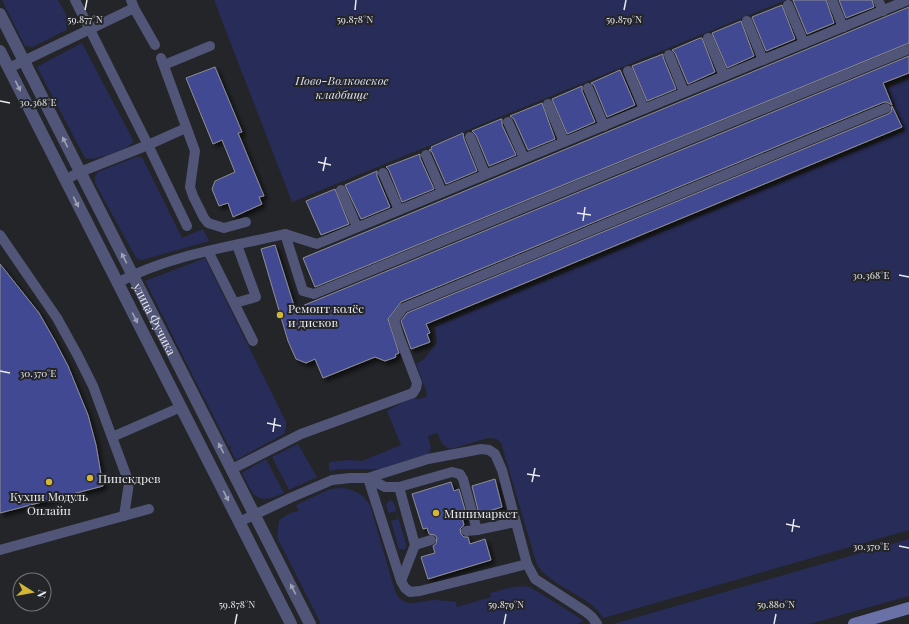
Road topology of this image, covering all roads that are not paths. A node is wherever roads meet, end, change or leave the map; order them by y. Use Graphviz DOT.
graph roads {
  1 [pos="75,0"];
  2 [pos="832,0"];
  3 [pos="878,0"];
  4 [pos="908,0"];
  5 [pos="133,4"];
  6 [pos="788,5"];
  7 [pos="882,11"];
  8 [pos="0,14"];
  9 [pos="747,21"];
  10 [pos="843,27"];
  11 [pos="89,29"];
  12 [pos="708,38"];
  13 [pos="804,43"];
  14 [pos="155,45"];
  15 [pos="210,46"];
  16 [pos="909,49"];
  17 [pos="0,51"];
  18 [pos="669,55"];
  19 [pos="763,60"];
  20 [pos="24,61"];
  21 [pos="9,68"];
  22 [pos="628,71"];
  23 [pos="724,76"];
  24 [pos="588,88"];
  25 [pos="684,92"];
  26 [pos="548,104"];
  27 [pos="886,108"];
  28 [pos="644,109"];
  29 [pos="508,122"];
  30 [pos="604,126"];
  31 [pos="186,128"];
  32 [pos="470,137"];
  33 [pos="564,142"];
  34 [pos="148,145"];
  35 [pos="426,155"];
  36 [pos="524,158"];
  37 [pos="80,172"];
  38 [pos="383,173"];
  39 [pos="485,174"];
  40 [pos="65,180"];
  41 [pos="341,190"];
  42 [pos="442,192"];
  43 [pos="398,210"];
  44 [pos="246,222"];
  45 [pos="187,226"];
  46 [pos="357,227"];
  47 [pos="285,234"];
  48 [pos="0,236"];
  49 [pos="238,245"];
  50 [pos="208,251"];
  51 [pos="133,274"];
  52 [pos="117,283"];
  53 [pos="235,303"];
  54 [pos="253,341"];
  55 [pos="181,407"];
  56 [pos="112,437"];
  57 [pos="232,469"];
  58 [pos="368,478"];
  59 [pos="399,487"];
  60 [pos="149,509"];
  61 [pos="254,515"];
  62 [pos="124,516"];
  63 [pos="239,522"];
  64 [pos="515,522"];
  65 [pos="477,530"];
  66 [pos="466,531"];
  67 [pos="431,540"];
  68 [pos="415,545"];
  69 [pos="0,550"];
  70 [pos="527,564"];
  71 [pos="401,581"];
  72 [pos="909,608"];
  73 [pos="291,624"];
  74 [pos="310,624"];
  75 [pos="597,624"];
  76 [pos="854,624"];
  1 -- 11 [label="lane"];
  2 -- 10 [label="lane"];
  3 -- 7 [label="lane"];
  4 -- 7 [label="lane"];
  5 -- 11 [label="lane"];
  5 -- 14 [label="lane"];
  6 -- 13 [label="lane"];
  7 -- 10 [label="lane"];
  8 -- 20 [label="street, улица Фучика"];
  9 -- 19 [label="lane"];
  10 -- 13 [label="lane"];
  11 -- 20 [label="lane"];
  11 -- 34 [label="lane"];
  12 -- 23 [label="lane"];
  13 -- 19 [label="lane"];
  15 -- 31 [label="lane"];
  16 -- 47 [label="lane"];
  17 -- 21 [label="street, улица Фучика"];
  18 -- 25 [label="lane"];
  19 -- 23 [label="lane"];
  20 -- 21 [label="lane"];
  37 -- 20 [label="street, улица Фучика, one-way"];
  21 -- 40 [label="street, улица Фучика, one-way"];
  22 -- 28 [label="lane"];
  23 -- 25 [label="lane"];
  24 -- 30 [label="lane"];
  25 -- 28 [label="lane"];
  26 -- 33 [label="lane"];
  27 -- 57 [label="lane"];
  28 -- 30 [label="lane"];
  29 -- 36 [label="lane"];
  30 -- 33 [label="lane"];
  31 -- 34 [label="lane"];
  31 -- 44 [label="lane"];
  32 -- 39 [label="lane"];
  33 -- 36 [label="lane"];
  34 -- 37 [label="lane"];
  34 -- 45 [label="lane"];
  35 -- 42 [label="lane"];
  36 -- 39 [label="lane"];
  37 -- 40 [label="lane"];
  51 -- 37 [label="street, улица Фучика, one-way"];
  38 -- 43 [label="lane"];
  39 -- 42 [label="lane"];
  40 -- 52 [label="street, улица Фучика, one-way"];
  41 -- 46 [label="lane"];
  42 -- 43 [label="lane"];
  43 -- 46 [label="lane"];
  46 -- 47 [label="lane"];
  47 -- 49 [label="lane"];
  48 -- 56 [label="lane"];
  49 -- 50 [label="lane"];
  49 -- 53 [label="lane"];
  50 -- 51 [label="lane"];
  50 -- 53 [label="lane"];
  51 -- 52 [label="lane"];
  57 -- 51 [label="street, улица Фучика, one-way"];
  52 -- 55 [label="street, улица Фучика, one-way"];
  53 -- 54 [label="lane"];
  55 -- 56 [label="lane"];
  55 -- 63 [label="street, улица Фучика, one-way"];
  56 -- 62 [label="lane"];
  57 -- 61 [label="street, улица Фучика"];
  58 -- 59 [label="lane"];
  58 -- 61 [label="lane"];
  58 -- 64 [label="lane"];
  58 -- 71 [label="lane"];
  59 -- 65 [label="lane"];
  59 -- 68 [label="lane"];
  60 -- 62 [label="lane"];
  61 -- 63 [label="lane"];
  74 -- 61 [label="street, улица Фучика, one-way"];
  62 -- 69 [label="lane"];
  63 -- 73 [label="street, улица Фучика"];
  64 -- 65 [label="lane"];
  64 -- 70 [label="lane"];
  65 -- 66 [label="lane"];
  67 -- 68 [label="lane"];
  68 -- 71 [label="lane"];
  70 -- 71 [label="lane"];
  70 -- 75 [label="lane"];
  72 -- 76 [label="main road"];
}
